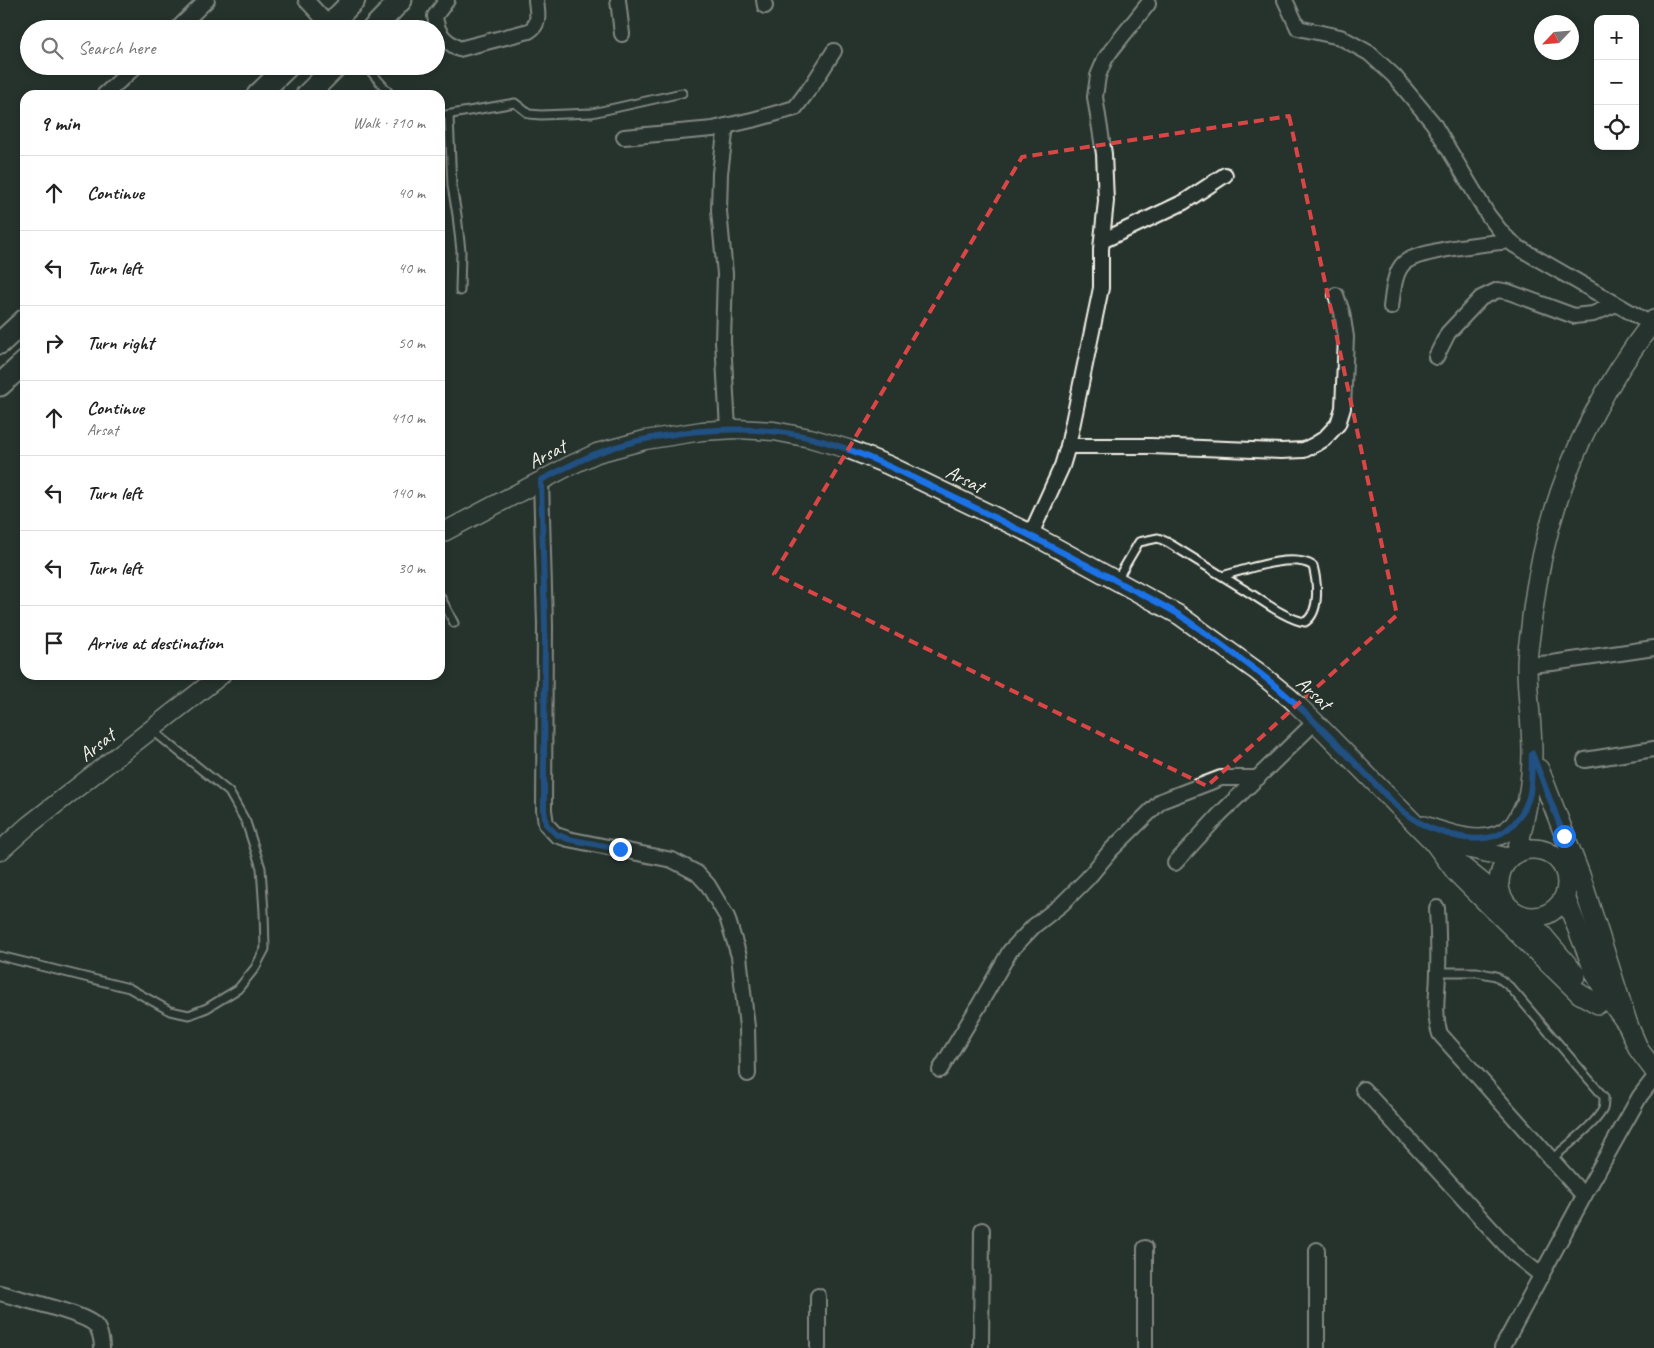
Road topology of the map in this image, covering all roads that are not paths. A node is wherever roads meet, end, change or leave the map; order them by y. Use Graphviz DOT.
graph roads {
  1 [pos="208,0"];
  2 [pos="306,0"];
  3 [pos="354,0"];
  4 [pos="401,0"];
  5 [pos="447,0"];
  6 [pos="536,0"];
  7 [pos="618,0"];
  8 [pos="1285,0"];
  9 [pos="1148,4"];
  10 [pos="186,20"];
  11 [pos="322,20"];
  12 [pos="335,20"];
  13 [pos="382,20"];
  14 [pos="435,20"];
  15 [pos="622,34"];
  16 [pos="445,40"];
  17 [pos="834,51"];
  18 [pos="126,75"];
  19 [pos="279,75"];
  20 [pos="328,75"];
  21 [pos="374,75"];
  22 [pos="110,90"];
  23 [pos="263,90"];
  24 [pos="315,90"];
  25 [pos="387,90"];
  26 [pos="682,93"];
  27 [pos="445,116"];
  28 [pos="449,116"];
  29 [pos="726,126"];
  30 [pos="624,137"];
  31 [pos="1225,175"];
  32 [pos="1102,241"];
  33 [pos="1510,241"];
  34 [pos="460,290"];
  35 [pos="1336,295"];
  36 [pos="1616,304"];
  37 [pos="1391,306"];
  38 [pos="1652,322"];
  39 [pos="20,325"];
  40 [pos="0,343"];
  41 [pos="1436,357"];
  42 [pos="20,367"];
  43 [pos="0,385"];
  44 [pos="728,429"];
  45 [pos="1068,446"];
  46 [pos="541,480"];
  47 [pos="445,531"];
  48 [pos="1030,534"];
  49 [pos="1222,576"];
  50 [pos="1116,581"];
  51 [pos="445,606"];
  52 [pos="454,623"];
  53 [pos="1654,648"];
  54 [pos="1527,665"];
  55 [pos="215,680"];
  56 [pos="1315,722"];
  57 [pos="152,729"];
  58 [pos="1654,749"];
  59 [pos="1585,760"];
  60 [pos="1536,761"];
  61 [pos="1258,778"];
  62 [pos="1529,798"];
  63 [pos="1403,812"];
  64 [pos="1424,826"];
  65 [pos="1436,845"];
  66 [pos="0,851"];
  67 [pos="1514,855"];
  68 [pos="1556,856"];
  69 [pos="1174,863"];
  70 [pos="1565,897"];
  71 [pos="1503,898"];
  72 [pos="1438,908"];
  73 [pos="1527,917"];
  74 [pos="0,956"];
  75 [pos="1438,972"];
  76 [pos="1598,1004"];
  77 [pos="1628,1025"];
  78 [pos="1639,1050"];
  79 [pos="940,1070"];
  80 [pos="1654,1070"];
  81 [pos="748,1074"];
  82 [pos="1654,1078"];
  83 [pos="1363,1088"];
  84 [pos="1552,1159"];
  85 [pos="1584,1196"];
  86 [pos="982,1230"];
  87 [pos="1145,1248"];
  88 [pos="1317,1250"];
  89 [pos="1542,1276"];
  90 [pos="0,1292"];
  91 [pos="818,1296"];
  92 [pos="102,1348"];
  93 [pos="818,1348"];
  94 [pos="982,1348"];
  95 [pos="1145,1348"];
  96 [pos="1317,1348"];
  97 [pos="1502,1348"];
  1 -- 10 [label="street"];
  2 -- 11 [label="street"];
  3 -- 12 [label="main road"];
  4 -- 13 [label="main road"];
  5 -- 14 [label="street"];
  6 -- 16 [label="street"];
  7 -- 15 [label="street"];
  8 -- 33 [label="street"];
  9 -- 32 [label="street"];
  17 -- 29 [label="street"];
  18 -- 22 [label="street"];
  19 -- 23 [label="main road"];
  20 -- 24 [label="main road"];
  21 -- 25 [label="lane"];
  26 -- 28 [label="lane"];
  27 -- 28 [label="lane"];
  28 -- 34 [label="lane"];
  29 -- 30 [label="street"];
  29 -- 44 [label="street"];
  31 -- 32 [label="street"];
  32 -- 45 [label="street"];
  33 -- 36 [label="street"];
  33 -- 37 [label="street"];
  35 -- 45 [label="street"];
  36 -- 38 [label="street"];
  36 -- 41 [label="street"];
  38 -- 54 [label="main road"];
  39 -- 40 [label="main road"];
  42 -- 43 [label="main road"];
  44 -- 46 [label="street, Arsat"];
  44 -- 48 [label="street, Arsat"];
  45 -- 48 [label="street"];
  46 -- 47 [label="street, Arsat"];
  46 -- 81 [label="street"];
  48 -- 50 [label="street, Arsat"];
  49 -- 49 [label="lane"];
  49 -- 50 [label="lane"];
  50 -- 56 [label="street, Arsat"];
  51 -- 52 [label="lane"];
  53 -- 54 [label="street"];
  54 -- 60 [label="main road"];
  55 -- 57 [label="street, Arsat"];
  56 -- 61 [label="street"];
  56 -- 63 [label="street, Arsat"];
  57 -- 66 [label="street, Arsat"];
  57 -- 74 [label="lane"];
  58 -- 59 [label="street"];
  60 -- 62 [label="main road"];
  60 -- 68 [label="main road"];
  60 -- 77 [label="main road"];
  61 -- 69 [label="street"];
  61 -- 79 [label="street"];
  62 -- 64 [label="main road"];
  62 -- 67 [label="main road"];
  63 -- 64 [label="street"];
  63 -- 65 [label="street"];
  64 -- 67 [label="street"];
  65 -- 71 [label="street"];
  65 -- 76 [label="main road"];
  67 -- 68 [label="main road"];
  67 -- 71 [label="main road"];
  68 -- 70 [label="main road"];
  70 -- 73 [label="main road"];
  70 -- 77 [label="main road"];
  71 -- 73 [label="main road"];
  72 -- 75 [label="street"];
  73 -- 76 [label="main road"];
  75 -- 84 [label="street"];
  75 -- 84 [label="lane"];
  76 -- 78 [label="main road"];
  77 -- 78 [label="main road"];
  78 -- 80 [label="main road"];
  82 -- 85 [label="street"];
  83 -- 89 [label="street"];
  84 -- 85 [label="street"];
  85 -- 89 [label="street"];
  86 -- 94 [label="street"];
  87 -- 95 [label="street"];
  88 -- 96 [label="street"];
  89 -- 97 [label="street"];
  90 -- 92 [label="street"];
  91 -- 93 [label="street"];
}
